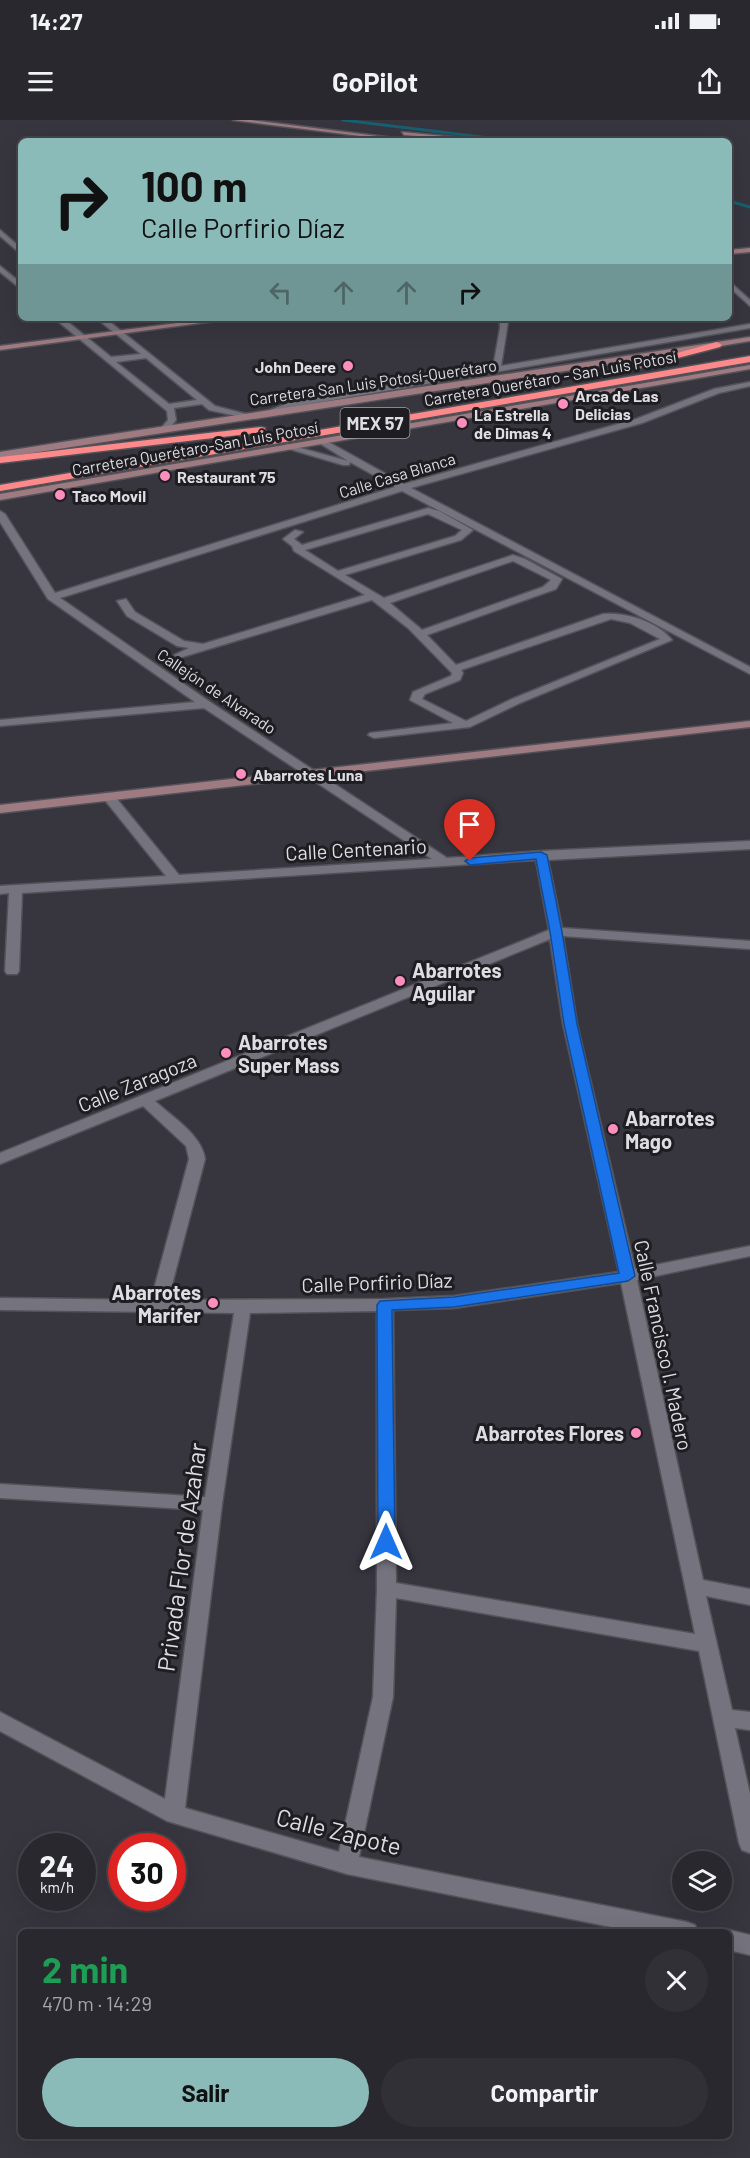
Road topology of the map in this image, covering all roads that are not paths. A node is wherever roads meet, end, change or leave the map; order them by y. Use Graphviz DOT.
graph roads {
  1 [pos="236,120"];
  2 [pos="297,120"];
  3 [pos="310,122"];
  4 [pos="300,128"];
  5 [pos="388,138"];
  6 [pos="449,138"];
  7 [pos="0,232"];
  8 [pos="18,249"];
  9 [pos="750,250"];
  10 [pos="732,252"];
  11 [pos="750,257"];
  12 [pos="732,258"];
  13 [pos="0,268"];
  14 [pos="18,284"];
  15 [pos="732,286"];
  16 [pos="750,304"];
  17 [pos="62,321"];
  18 [pos="104,321"];
  19 [pos="156,321"];
  20 [pos="209,321"];
  21 [pos="502,321"];
  22 [pos="750,326"];
  23 [pos="111,327"];
  24 [pos="119,332"];
  25 [pos="77,334"];
  26 [pos="750,339"];
  27 [pos="0,340"];
  28 [pos="717,345"];
  29 [pos="0,348"];
  30 [pos="750,348"];
  31 [pos="148,355"];
  32 [pos="750,358"];
  33 [pos="110,360"];
  34 [pos="750,367"];
  35 [pos="620,370"];
  36 [pos="497,371"];
  37 [pos="750,384"];
  38 [pos="481,393"];
  39 [pos="203,401"];
  40 [pos="166,407"];
  41 [pos="269,412"];
  42 [pos="246,415"];
  43 [pos="405,418"];
  44 [pos="166,427"];
  45 [pos="273,428"];
  46 [pos="261,430"];
  47 [pos="324,440"];
  48 [pos="289,446"];
  49 [pos="0,455"];
  50 [pos="0,460"];
  51 [pos="68,463"];
  52 [pos="374,472"];
  53 [pos="0,488"];
  54 [pos="410,490"];
  55 [pos="0,497"];
  56 [pos="0,514"];
  57 [pos="295,528"];
  58 [pos="297,547"];
  59 [pos="337,574"];
  60 [pos="373,596"];
  61 [pos="52,597"];
  62 [pos="122,601"];
  63 [pos="383,602"];
  64 [pos="421,634"];
  65 [pos="203,648"];
  66 [pos="179,655"];
  67 [pos="750,671"];
  68 [pos="455,674"];
  69 [pos="206,704"];
  70 [pos="0,723"];
  71 [pos="750,724"];
  72 [pos="466,725"];
  73 [pos="374,735"];
  74 [pos="312,774"];
  75 [pos="108,796"];
  76 [pos="0,809"];
  77 [pos="750,845"];
  78 [pos="541,855"];
  79 [pos="447,864"];
  80 [pos="175,879"];
  81 [pos="16,889"];
  82 [pos="0,890"];
  83 [pos="556,932"];
  84 [pos="750,945"];
  85 [pos="12,971"];
  86 [pos="145,1100"];
  87 [pos="0,1159"];
  88 [pos="750,1251"];
  89 [pos="628,1276"];
  90 [pos="0,1304"];
  91 [pos="385,1305"];
  92 [pos="158,1306"];
  93 [pos="243,1306"];
  94 [pos="0,1491"];
  95 [pos="213,1504"];
  96 [pos="695,1586"];
  97 [pos="387,1589"];
  98 [pos="750,1598"];
  99 [pos="706,1644"];
  100 [pos="724,1718"];
  101 [pos="0,1721"];
  102 [pos="750,1721"];
  103 [pos="174,1814"];
  104 [pos="750,1844"];
  105 [pos="347,1864"];
  106 [pos="672,1929"];
  107 [pos="732,1942"];
  108 [pos="750,1945"];
  1 -- 4 [label="main road"];
  2 -- 3 [label="main road"];
  3 -- 4 [label="main road"];
  3 -- 6 [label="main road"];
  4 -- 5 [label="main road"];
  7 -- 8 [label="street"];
  9 -- 10 [label="main road"];
  11 -- 12 [label="main road"];
  13 -- 14 [label="street"];
  15 -- 16 [label="street"];
  17 -- 25 [label="street"];
  18 -- 23 [label="street"];
  19 -- 23 [label="main road"];
  20 -- 24 [label="main road"];
  21 -- 36 [label="street"];
  22 -- 36 [label="street"];
  23 -- 24 [label="street"];
  23 -- 25 [label="main road"];
  24 -- 25 [label="main road"];
  24 -- 31 [label="street"];
  25 -- 27 [label="main road"];
  25 -- 29 [label="main road"];
  25 -- 33 [label="street"];
  26 -- 28 [label="main road, Carretera San Luis Potosí-Querétaro"];
  28 -- 35 [label="highway"];
  28 -- 41 [label="main road, Carretera San Luis Potosí-Querétaro"];
  30 -- 35 [label="highway, Carretera Querétaro - San Luis Potosí"];
  31 -- 33 [label="street"];
  31 -- 39 [label="street"];
  32 -- 43 [label="highway, Carretera Querétaro - San Luis Potosí / MEX 57"];
  33 -- 40 [label="street"];
  34 -- 47 [label="main road, Carretera Querétaro-San Luis Potosí"];
  35 -- 38 [label="highway, Carretera Querétaro - San Luis Potosí"];
  36 -- 41 [label="street"];
  37 -- 54 [label="street, Calle Casa Blanca"];
  39 -- 40 [label="street"];
  39 -- 42 [label="street"];
  40 -- 44 [label="street"];
  41 -- 42 [label="main road, Carretera San Luis Potosí-Querétaro"];
  42 -- 44 [label="main road, Carretera San Luis Potosí-Querétaro"];
  43 -- 47 [label="highway"];
  43 -- 53 [label="highway, Carretera Querétaro - San Luis Potosí / MEX 57"];
  44 -- 49 [label="main road, Carretera San Luis Potosí-Querétaro"];
  45 -- 46 [label="highway"];
  46 -- 50 [label="highway"];
  46 -- 51 [label="highway"];
  47 -- 48 [label="main road, Carretera Querétaro-San Luis Potosí"];
  47 -- 52 [label="street"];
  48 -- 52 [label="street"];
  48 -- 55 [label="main road, Carretera Querétaro-San Luis Potosí"];
  52 -- 54 [label="street"];
  54 -- 57 [label="street, Calle Casa Blanca"];
  54 -- 67 [label="street"];
  56 -- 61 [label="street, Callejón de Alvarado"];
  57 -- 58 [label="street"];
  57 -- 61 [label="street"];
  58 -- 59 [label="street"];
  58 -- 59 [label="street"];
  59 -- 60 [label="street"];
  60 -- 63 [label="street"];
  60 -- 65 [label="street"];
  61 -- 69 [label="street, Callejón de Alvarado"];
  62 -- 65 [label="street"];
  63 -- 64 [label="street"];
  63 -- 64 [label="street"];
  64 -- 68 [label="street"];
  65 -- 66 [label="street"];
  68 -- 72 [label="street"];
  68 -- 72 [label="street"];
  69 -- 70 [label="street"];
  69 -- 74 [label="street, Callejón de Alvarado"];
  71 -- 74 [label="main road"];
  72 -- 73 [label="street"];
  74 -- 75 [label="main road"];
  74 -- 79 [label="street, Callejón de Alvarado"];
  75 -- 76 [label="main road"];
  75 -- 80 [label="street"];
  77 -- 78 [label="street, Calle Centenario"];
  78 -- 79 [label="street, Calle Centenario"];
  78 -- 83 [label="street, Calle Francisco I. Madero"];
  79 -- 80 [label="street, Calle Centenario"];
  80 -- 81 [label="street, Calle Centenario"];
  81 -- 82 [label="street, Calle Centenario"];
  81 -- 85 [label="street"];
  83 -- 84 [label="street"];
  83 -- 86 [label="street, Calle Zaragoza"];
  83 -- 89 [label="street, Calle Francisco I. Madero"];
  86 -- 87 [label="street, Calle Zaragoza"];
  86 -- 92 [label="street"];
  88 -- 89 [label="street, Calle Porfirio Díaz"];
  89 -- 91 [label="street, Calle Porfirio Díaz"];
  89 -- 96 [label="street, Calle Francisco I. Madero"];
  90 -- 92 [label="street, Calle Porfirio Díaz"];
  91 -- 93 [label="street, Calle Porfirio Díaz"];
  91 -- 97 [label="street"];
  92 -- 93 [label="street, Calle Porfirio Díaz"];
  93 -- 95 [label="street, Privada Flor de Azahar"];
  94 -- 95 [label="street"];
  95 -- 103 [label="street, Privada Flor de Azahar"];
  96 -- 98 [label="street"];
  96 -- 99 [label="street, Calle Francisco I. Madero"];
  97 -- 99 [label="street"];
  97 -- 105 [label="street"];
  99 -- 100 [label="street, Calle Francisco I. Madero"];
  100 -- 102 [label="street"];
  100 -- 104 [label="street, Calle Francisco I. Madero"];
  101 -- 103 [label="street, Calle Zapote"];
  103 -- 105 [label="street, Calle Zapote"];
  105 -- 106 [label="street, Calle Zapote"];
  107 -- 108 [label="street"];
}
